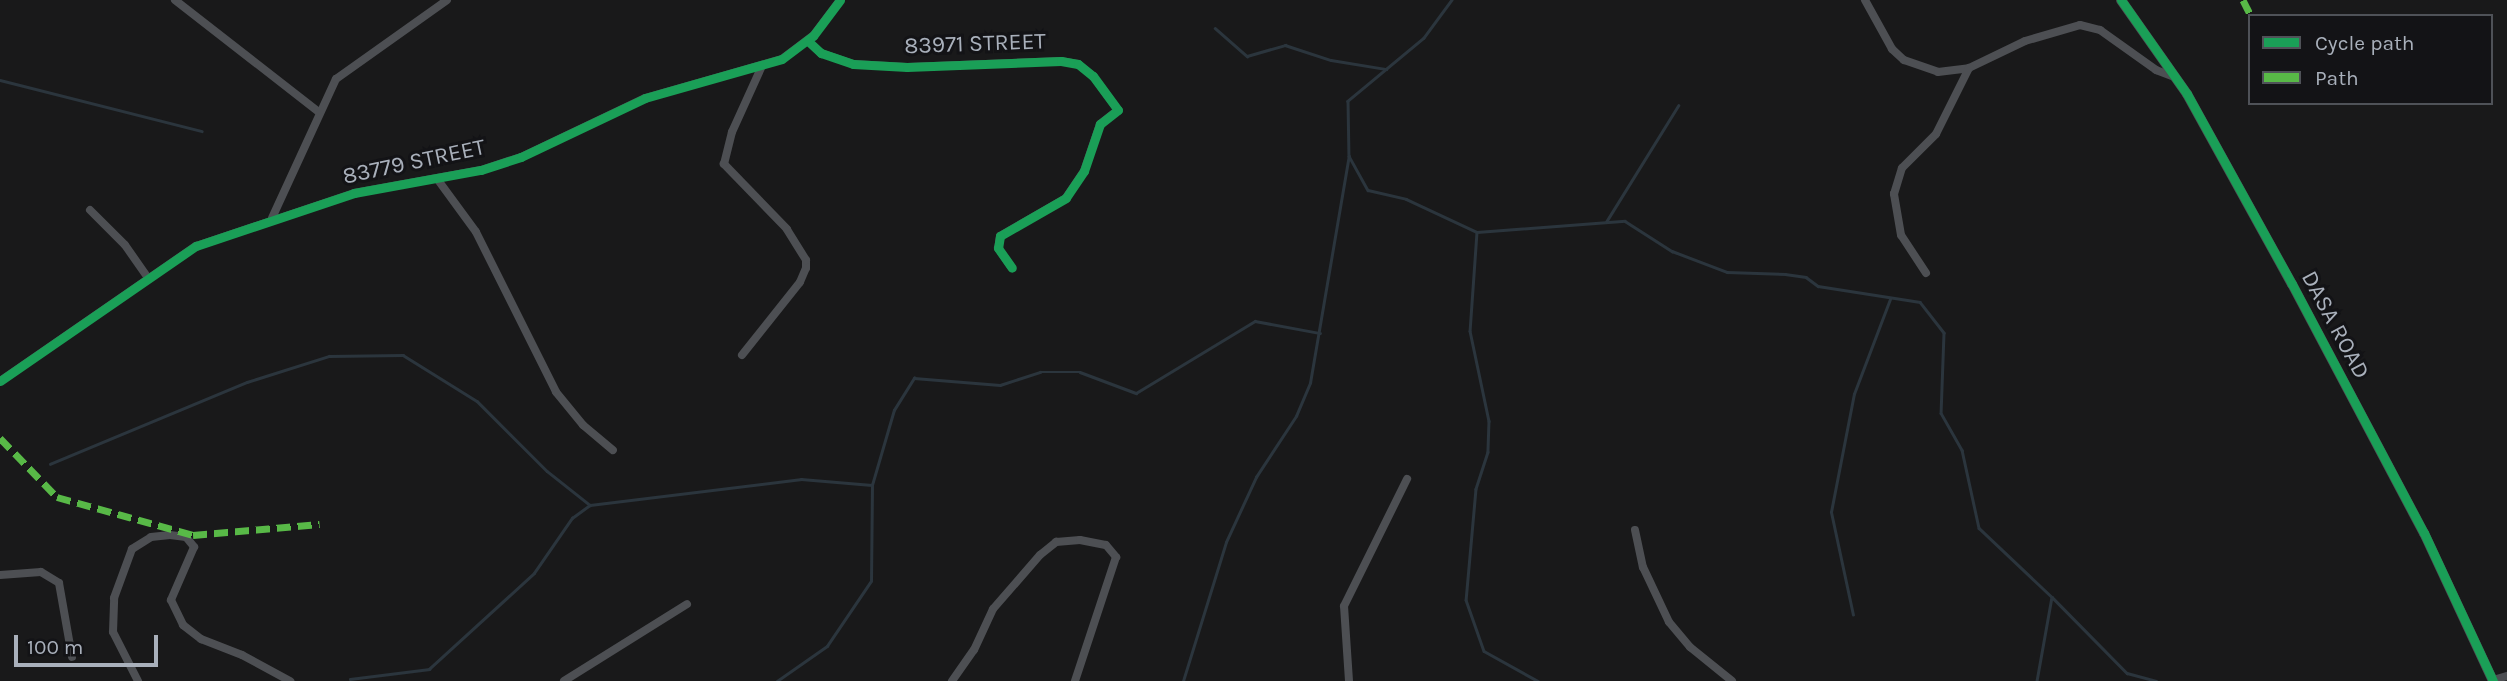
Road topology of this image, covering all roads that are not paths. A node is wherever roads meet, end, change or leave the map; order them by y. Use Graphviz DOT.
graph roads {
  1 [pos="175,0"];
  2 [pos="447,0"];
  3 [pos="841,0"];
  4 [pos="1865,0"];
  5 [pos="2121,0"];
  6 [pos="808,41"];
  7 [pos="762,66"];
  8 [pos="1969,68"];
  9 [pos="2177,78"];
  10 [pos="319,112"];
  11 [pos="438,180"];
  12 [pos="90,209"];
  13 [pos="272,218"];
  14 [pos="1012,268"];
  15 [pos="1926,273"];
  16 [pos="148,278"];
  17 [pos="742,355"];
  18 [pos="0,381"];
  19 [pos="612,450"];
  20 [pos="1407,479"];
  21 [pos="1635,530"];
  22 [pos="0,575"];
  23 [pos="687,604"];
  24 [pos="72,657"];
  25 [pos="2507,676"];
  26 [pos="138,681"];
  27 [pos="290,681"];
  28 [pos="564,681"];
  29 [pos="952,681"];
  30 [pos="1076,681"];
  31 [pos="1349,681"];
  32 [pos="1732,681"];
  33 [pos="2493,681"];
  1 -- 10 [label="street"];
  2 -- 10 [label="street"];
  3 -- 6 [label="street, 83779 STREET"];
  4 -- 8 [label="street"];
  5 -- 9 [label="street, DASA ROAD"];
  6 -- 7 [label="street, 83779 STREET"];
  6 -- 14 [label="street, 83971 STREET"];
  7 -- 11 [label="street, 83779 STREET"];
  7 -- 17 [label="street"];
  8 -- 9 [label="street"];
  8 -- 15 [label="street"];
  9 -- 33 [label="street, DASA ROAD"];
  10 -- 13 [label="street"];
  11 -- 13 [label="street, 83779 STREET"];
  11 -- 19 [label="street"];
  12 -- 16 [label="street"];
  13 -- 16 [label="street, 83779 STREET"];
  16 -- 18 [label="street, 83779 STREET"];
  20 -- 31 [label="street"];
  21 -- 32 [label="street"];
  22 -- 24 [label="street"];
  23 -- 28 [label="street"];
  25 -- 33 [label="street"];
  26 -- 27 [label="street"];
  29 -- 30 [label="street"];
}
